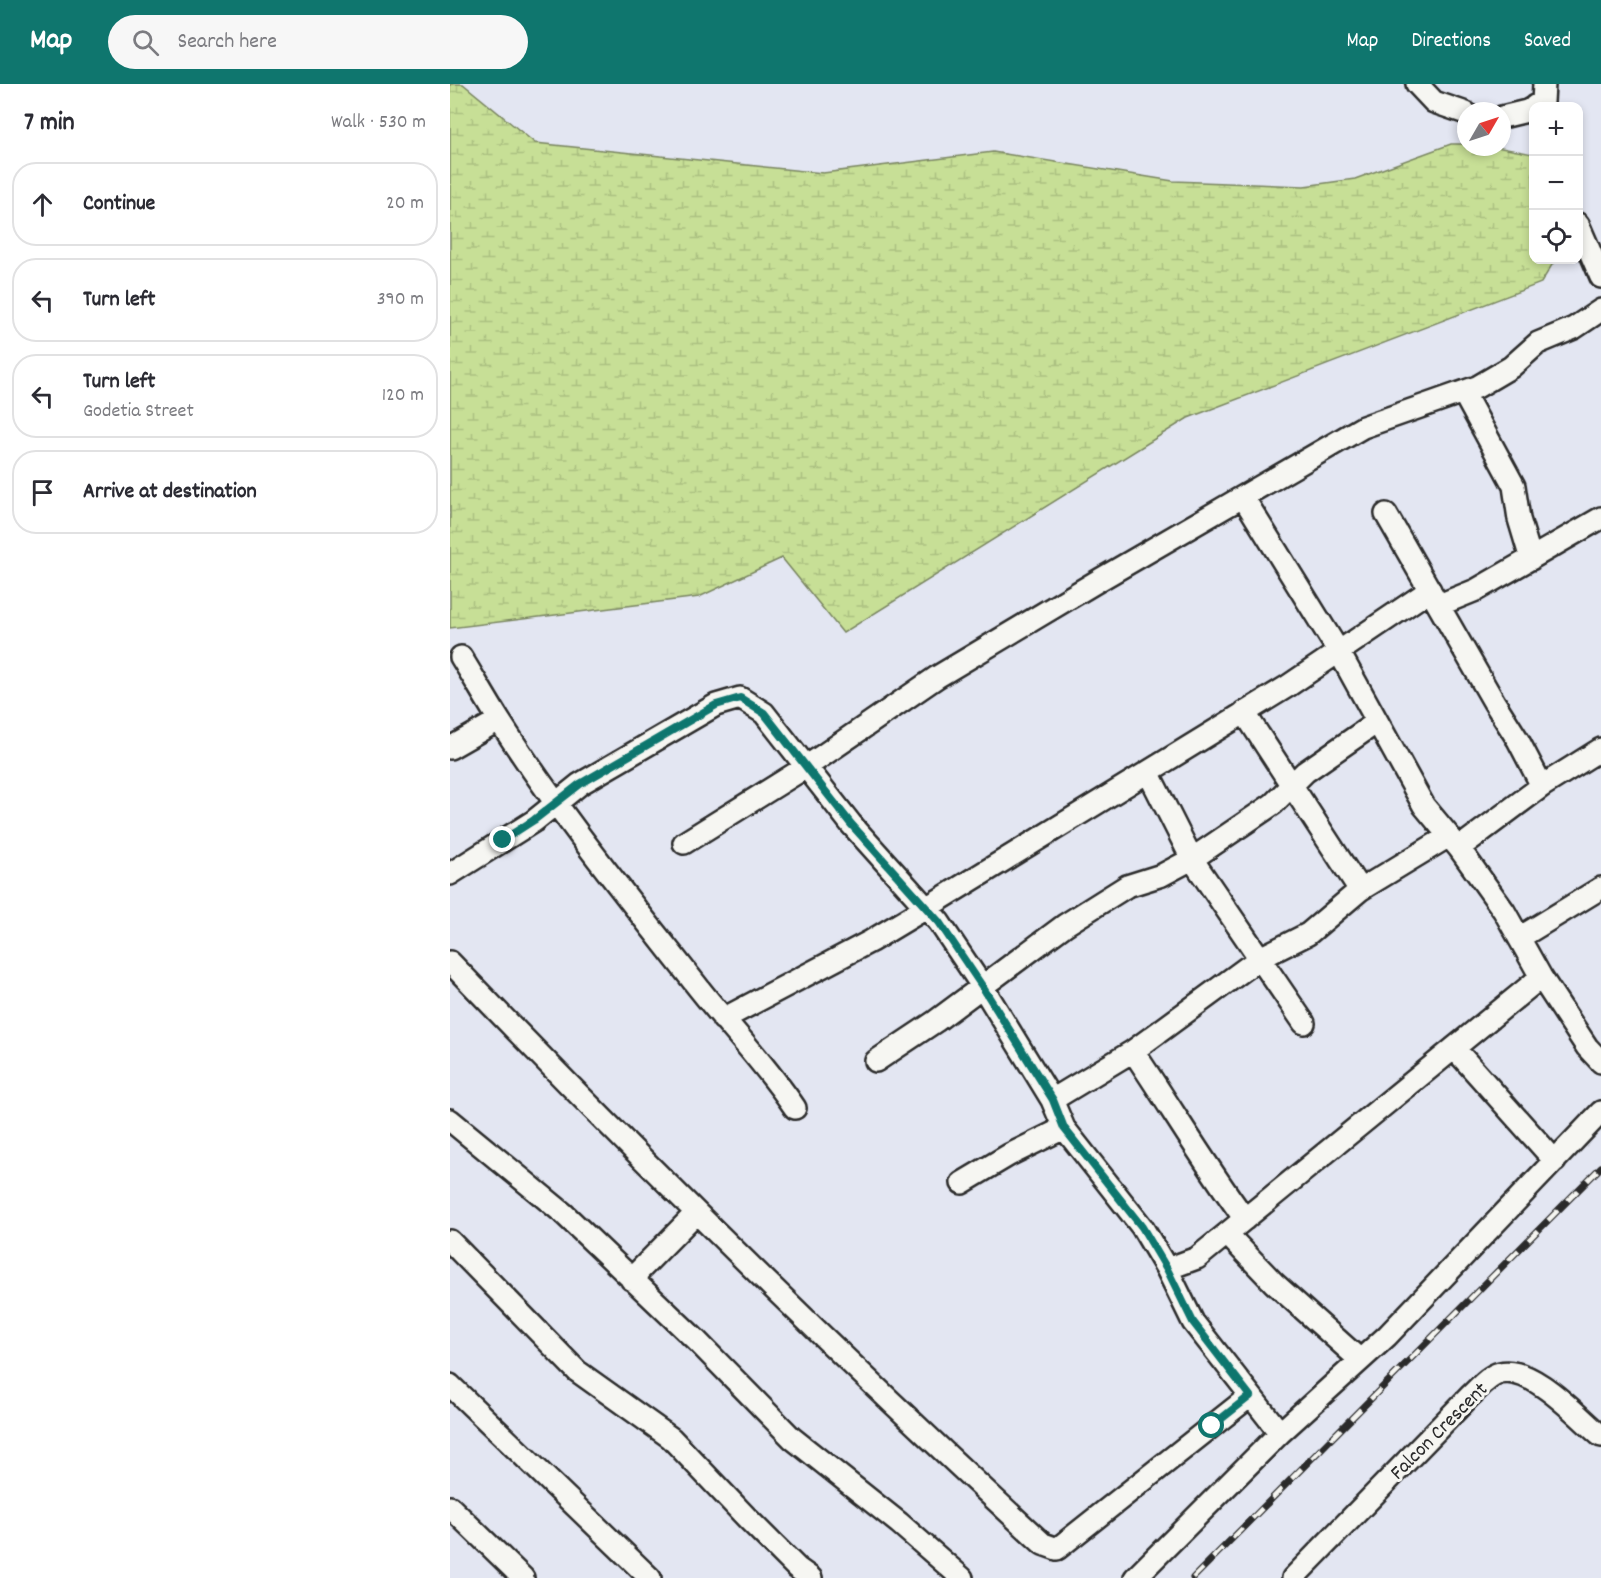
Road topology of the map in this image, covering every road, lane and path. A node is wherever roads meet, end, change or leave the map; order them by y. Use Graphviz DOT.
graph roads {
  1 [pos="1417,84"];
  2 [pos="1544,84"];
  3 [pos="1543,102"];
  4 [pos="1457,110"];
  5 [pos="1529,112"];
  6 [pos="1511,115"];
  7 [pos="1583,236"];
  8 [pos="1601,278"];
  9 [pos="1601,310"];
  10 [pos="1463,392"];
  11 [pos="1243,497"];
  12 [pos="1386,513"];
  13 [pos="1601,518"];
  14 [pos="1531,559"];
  15 [pos="1435,598"];
  16 [pos="1339,652"];
  17 [pos="461,657"];
  18 [pos="1244,712"];
  19 [pos="499,720"];
  20 [pos="1377,722"];
  21 [pos="450,748"];
  22 [pos="1601,749"];
  23 [pos="806,766"];
  24 [pos="1148,772"];
  25 [pos="1291,786"];
  26 [pos="1542,786"];
  27 [pos="557,802"];
  28 [pos="1454,842"];
  29 [pos="684,843"];
  30 [pos="1192,859"];
  31 [pos="450,874"];
  32 [pos="1601,888"];
  33 [pos="1360,890"];
  34 [pos="927,908"];
  35 [pos="1519,938"];
  36 [pos="1260,958"];
  37 [pos="450,962"];
  38 [pos="1541,977"];
  39 [pos="982,986"];
  40 [pos="723,1019"];
  41 [pos="1304,1023"];
  42 [pos="1454,1048"];
  43 [pos="1133,1051"];
  44 [pos="876,1061"];
  45 [pos="1601,1062"];
  46 [pos="1053,1100"];
  47 [pos="795,1108"];
  48 [pos="1601,1112"];
  49 [pos="450,1120"];
  50 [pos="1064,1128"];
  51 [pos="1555,1161"];
  52 [pos="962,1183"];
  53 [pos="696,1213"];
  54 [pos="1245,1219"];
  55 [pos="1227,1234"];
  56 [pos="450,1241"];
  57 [pos="1167,1269"];
  58 [pos="631,1279"];
  59 [pos="1360,1360"];
  60 [pos="450,1385"];
  61 [pos="1250,1396"];
  62 [pos="1280,1433"];
  63 [pos="1601,1436"];
  64 [pos="450,1508"];
  65 [pos="523,1578"];
  66 [pos="650,1578"];
  67 [pos="811,1578"];
  68 [pos="962,1578"];
  69 [pos="1135,1578"];
  70 [pos="1293,1578"];
  1 -- 4 [label="street"];
  2 -- 3 [label="street"];
  5 -- 6 [label="street"];
  7 -- 8 [label="street"];
  9 -- 10 [label="street"];
  10 -- 11 [label="street"];
  10 -- 14 [label="street"];
  11 -- 16 [label="street"];
  11 -- 23 [label="street"];
  12 -- 15 [label="street"];
  13 -- 14 [label="street"];
  14 -- 15 [label="street"];
  15 -- 16 [label="street"];
  15 -- 26 [label="street"];
  16 -- 18 [label="street"];
  16 -- 20 [label="street"];
  17 -- 19 [label="street"];
  18 -- 24 [label="street"];
  18 -- 25 [label="street"];
  19 -- 21 [label="street"];
  19 -- 27 [label="street"];
  20 -- 25 [label="street"];
  20 -- 28 [label="street"];
  22 -- 26 [label="street"];
  23 -- 27 [label="street"];
  23 -- 29 [label="street"];
  23 -- 34 [label="street"];
  24 -- 30 [label="street"];
  24 -- 34 [label="street"];
  25 -- 30 [label="street"];
  25 -- 33 [label="street"];
  26 -- 28 [label="street"];
  27 -- 31 [label="street"];
  27 -- 40 [label="street"];
  28 -- 33 [label="street"];
  28 -- 35 [label="street"];
  30 -- 36 [label="street"];
  30 -- 39 [label="street"];
  32 -- 35 [label="street"];
  33 -- 36 [label="street"];
  34 -- 39 [label="street"];
  34 -- 40 [label="street"];
  35 -- 38 [label="street"];
  36 -- 41 [label="street"];
  36 -- 43 [label="street"];
  37 -- 53 [label="street"];
  38 -- 42 [label="street"];
  38 -- 45 [label="street"];
  39 -- 44 [label="street"];
  39 -- 46 [label="street"];
  40 -- 47 [label="street"];
  42 -- 51 [label="street"];
  42 -- 54 [label="street"];
  43 -- 46 [label="street"];
  43 -- 54 [label="street"];
  46 -- 50 [label="street"];
  48 -- 51 [label="street"];
  49 -- 58 [label="street"];
  50 -- 52 [label="street"];
  50 -- 57 [label="street"];
  51 -- 59 [label="street"];
  53 -- 58 [label="street"];
  53 -- 61 [label="street"];
  54 -- 55 [label="street"];
  55 -- 57 [label="street"];
  55 -- 59 [label="street"];
  56 -- 67 [label="street"];
  57 -- 61 [label="street"];
  58 -- 68 [label="street"];
  59 -- 62 [label="street"];
  60 -- 66 [label="street"];
  61 -- 62 [label="street"];
  62 -- 69 [label="street"];
  63 -- 70 [label="street, Falcon Crescent"];
  64 -- 65 [label="street"];
}
